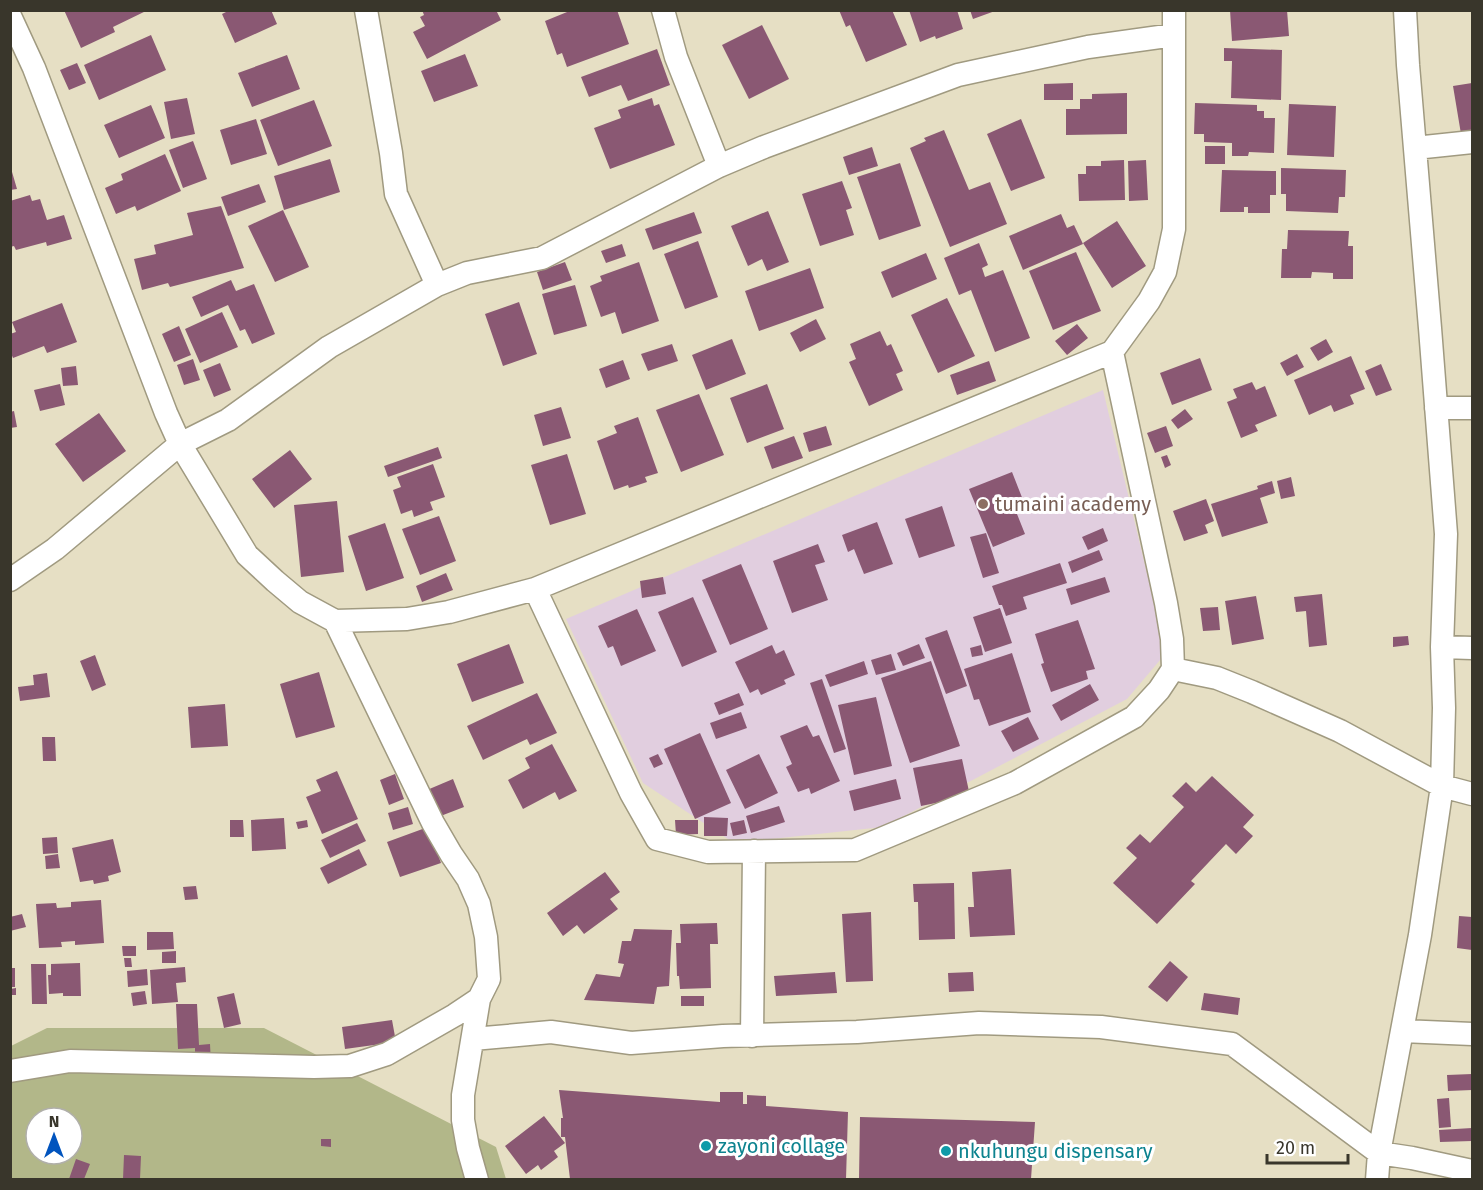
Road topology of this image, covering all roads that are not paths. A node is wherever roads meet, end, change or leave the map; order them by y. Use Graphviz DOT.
graph roads {
  1 [pos="366,10"];
  2 [pos="663,10"];
  3 [pos="1174,10"];
  4 [pos="1406,10"];
  5 [pos="10,16"];
  6 [pos="1174,34"];
  7 [pos="1473,142"];
  8 [pos="1415,148"];
  9 [pos="719,166"];
  10 [pos="437,285"];
  11 [pos="1112,352"];
  12 [pos="1436,408"];
  13 [pos="1473,408"];
  14 [pos="180,444"];
  15 [pos="10,580"];
  16 [pos="535,589"];
  17 [pos="335,621"];
  18 [pos="1442,647"];
  19 [pos="1473,648"];
  20 [pos="1173,669"];
  21 [pos="1442,786"];
  22 [pos="1473,794"];
  23 [pos="754,851"];
  24 [pos="479,999"];
  25 [pos="1402,1031"];
  26 [pos="1473,1034"];
  27 [pos="752,1036"];
  28 [pos="472,1039"];
  29 [pos="10,1071"];
  30 [pos="1379,1153"];
  31 [pos="1412,1158"];
  32 [pos="1473,1171"];
  33 [pos="477,1179"];
  34 [pos="1377,1179"];
  35 [pos="1420,1179"];
  1 -- 10 [label="street"];
  2 -- 9 [label="street"];
  3 -- 6 [label="street"];
  4 -- 8 [label="street"];
  5 -- 14 [label="street"];
  6 -- 9 [label="street"];
  6 -- 11 [label="street"];
  7 -- 8 [label="street"];
  8 -- 12 [label="street"];
  9 -- 10 [label="street"];
  10 -- 14 [label="street"];
  11 -- 16 [label="street"];
  11 -- 20 [label="street"];
  12 -- 13 [label="street"];
  12 -- 18 [label="street"];
  14 -- 15 [label="street"];
  14 -- 17 [label="street"];
  16 -- 17 [label="street"];
  16 -- 23 [label="street"];
  17 -- 24 [label="street"];
  18 -- 19 [label="street"];
  18 -- 21 [label="street"];
  20 -- 21 [label="street"];
  20 -- 23 [label="street"];
  21 -- 22 [label="street"];
  21 -- 25 [label="street"];
  23 -- 27 [label="street"];
  24 -- 28 [label="street"];
  24 -- 29 [label="street"];
  25 -- 26 [label="street"];
  25 -- 30 [label="street"];
  27 -- 28 [label="street"];
  27 -- 30 [label="street"];
  28 -- 33 [label="street"];
  30 -- 31 [label="street"];
  30 -- 34 [label="street"];
  31 -- 32 [label="street"];
  31 -- 35 [label="street"];
}
